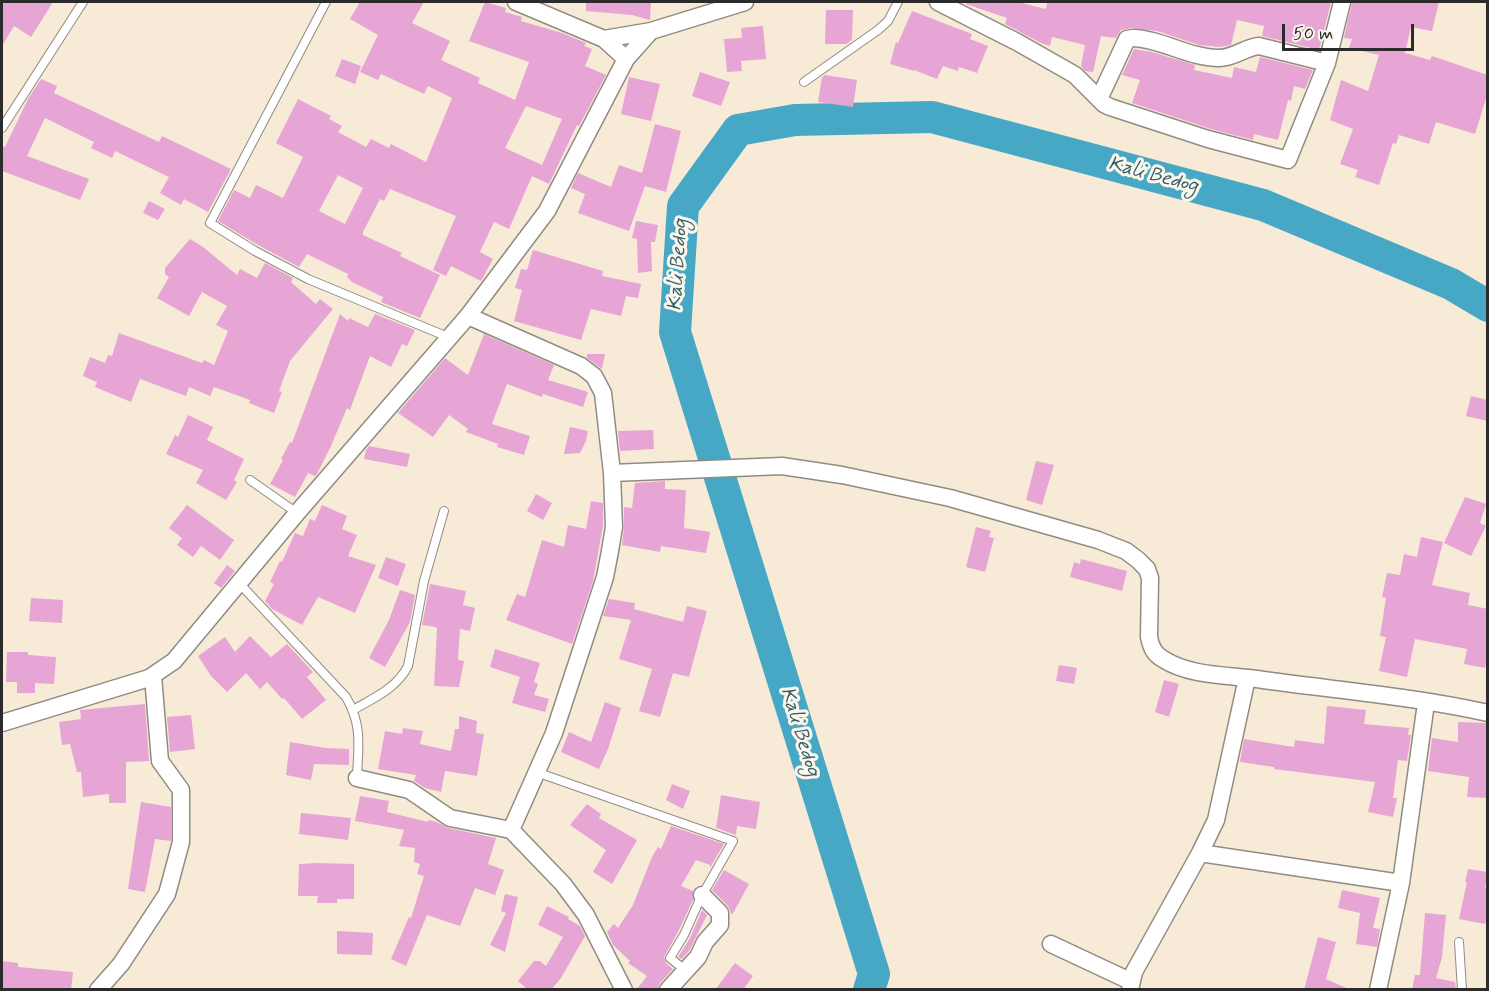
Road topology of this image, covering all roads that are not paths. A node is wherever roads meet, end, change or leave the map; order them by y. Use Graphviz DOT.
graph roads {
  1 [pos="83,2"];
  2 [pos="326,2"];
  3 [pos="516,2"];
  4 [pos="745,2"];
  5 [pos="898,2"];
  6 [pos="939,2"];
  7 [pos="1342,2"];
  8 [pos="651,30"];
  9 [pos="604,39"];
  10 [pos="626,59"];
  11 [pos="1327,63"];
  12 [pos="804,82"];
  13 [pos="1099,99"];
  14 [pos="2,128"];
  15 [pos="468,316"];
  16 [pos="448,337"];
  17 [pos="612,473"];
  18 [pos="250,480"];
  19 [pos="444,511"];
  20 [pos="297,513"];
  21 [pos="239,583"];
  22 [pos="153,676"];
  23 [pos="1247,678"];
  24 [pos="1426,703"];
  25 [pos="353,710"];
  26 [pos="1487,711"];
  27 [pos="2,723"];
  28 [pos="536,772"];
  29 [pos="357,778"];
  30 [pos="511,830"];
  31 [pos="1200,853"];
  32 [pos="1401,883"];
  33 [pos="702,895"];
  34 [pos="1459,942"];
  35 [pos="1052,944"];
  36 [pos="685,970"];
  37 [pos="1130,985"];
  38 [pos="98,990"];
  39 [pos="624,990"];
  40 [pos="668,990"];
  41 [pos="1378,990"];
  42 [pos="1462,990"];
  1 -- 14 [label="lane"];
  2 -- 16 [label="lane"];
  3 -- 9 [label="street"];
  4 -- 8 [label="street"];
  5 -- 12 [label="lane"];
  6 -- 13 [label="street"];
  7 -- 11 [label="street"];
  8 -- 9 [label="street"];
  8 -- 10 [label="street"];
  9 -- 10 [label="street"];
  10 -- 15 [label="street"];
  11 -- 13 [label="street"];
  11 -- 13 [label="street"];
  15 -- 16 [label="street"];
  15 -- 17 [label="street"];
  16 -- 20 [label="street"];
  17 -- 23 [label="street"];
  17 -- 28 [label="street"];
  18 -- 20 [label="lane"];
  19 -- 25 [label="lane"];
  20 -- 21 [label="street"];
  21 -- 22 [label="street"];
  21 -- 25 [label="lane"];
  22 -- 27 [label="street"];
  22 -- 38 [label="street"];
  23 -- 24 [label="street"];
  23 -- 31 [label="street"];
  24 -- 26 [label="street"];
  24 -- 32 [label="street"];
  25 -- 29 [label="lane"];
  28 -- 30 [label="street"];
  28 -- 33 [label="lane"];
  29 -- 30 [label="street"];
  30 -- 39 [label="street"];
  31 -- 32 [label="street"];
  31 -- 37 [label="street"];
  32 -- 41 [label="street"];
  33 -- 36 [label="lane"];
  33 -- 36 [label="street"];
  34 -- 42 [label="lane"];
  35 -- 37 [label="street"];
  36 -- 40 [label="street"];
}
